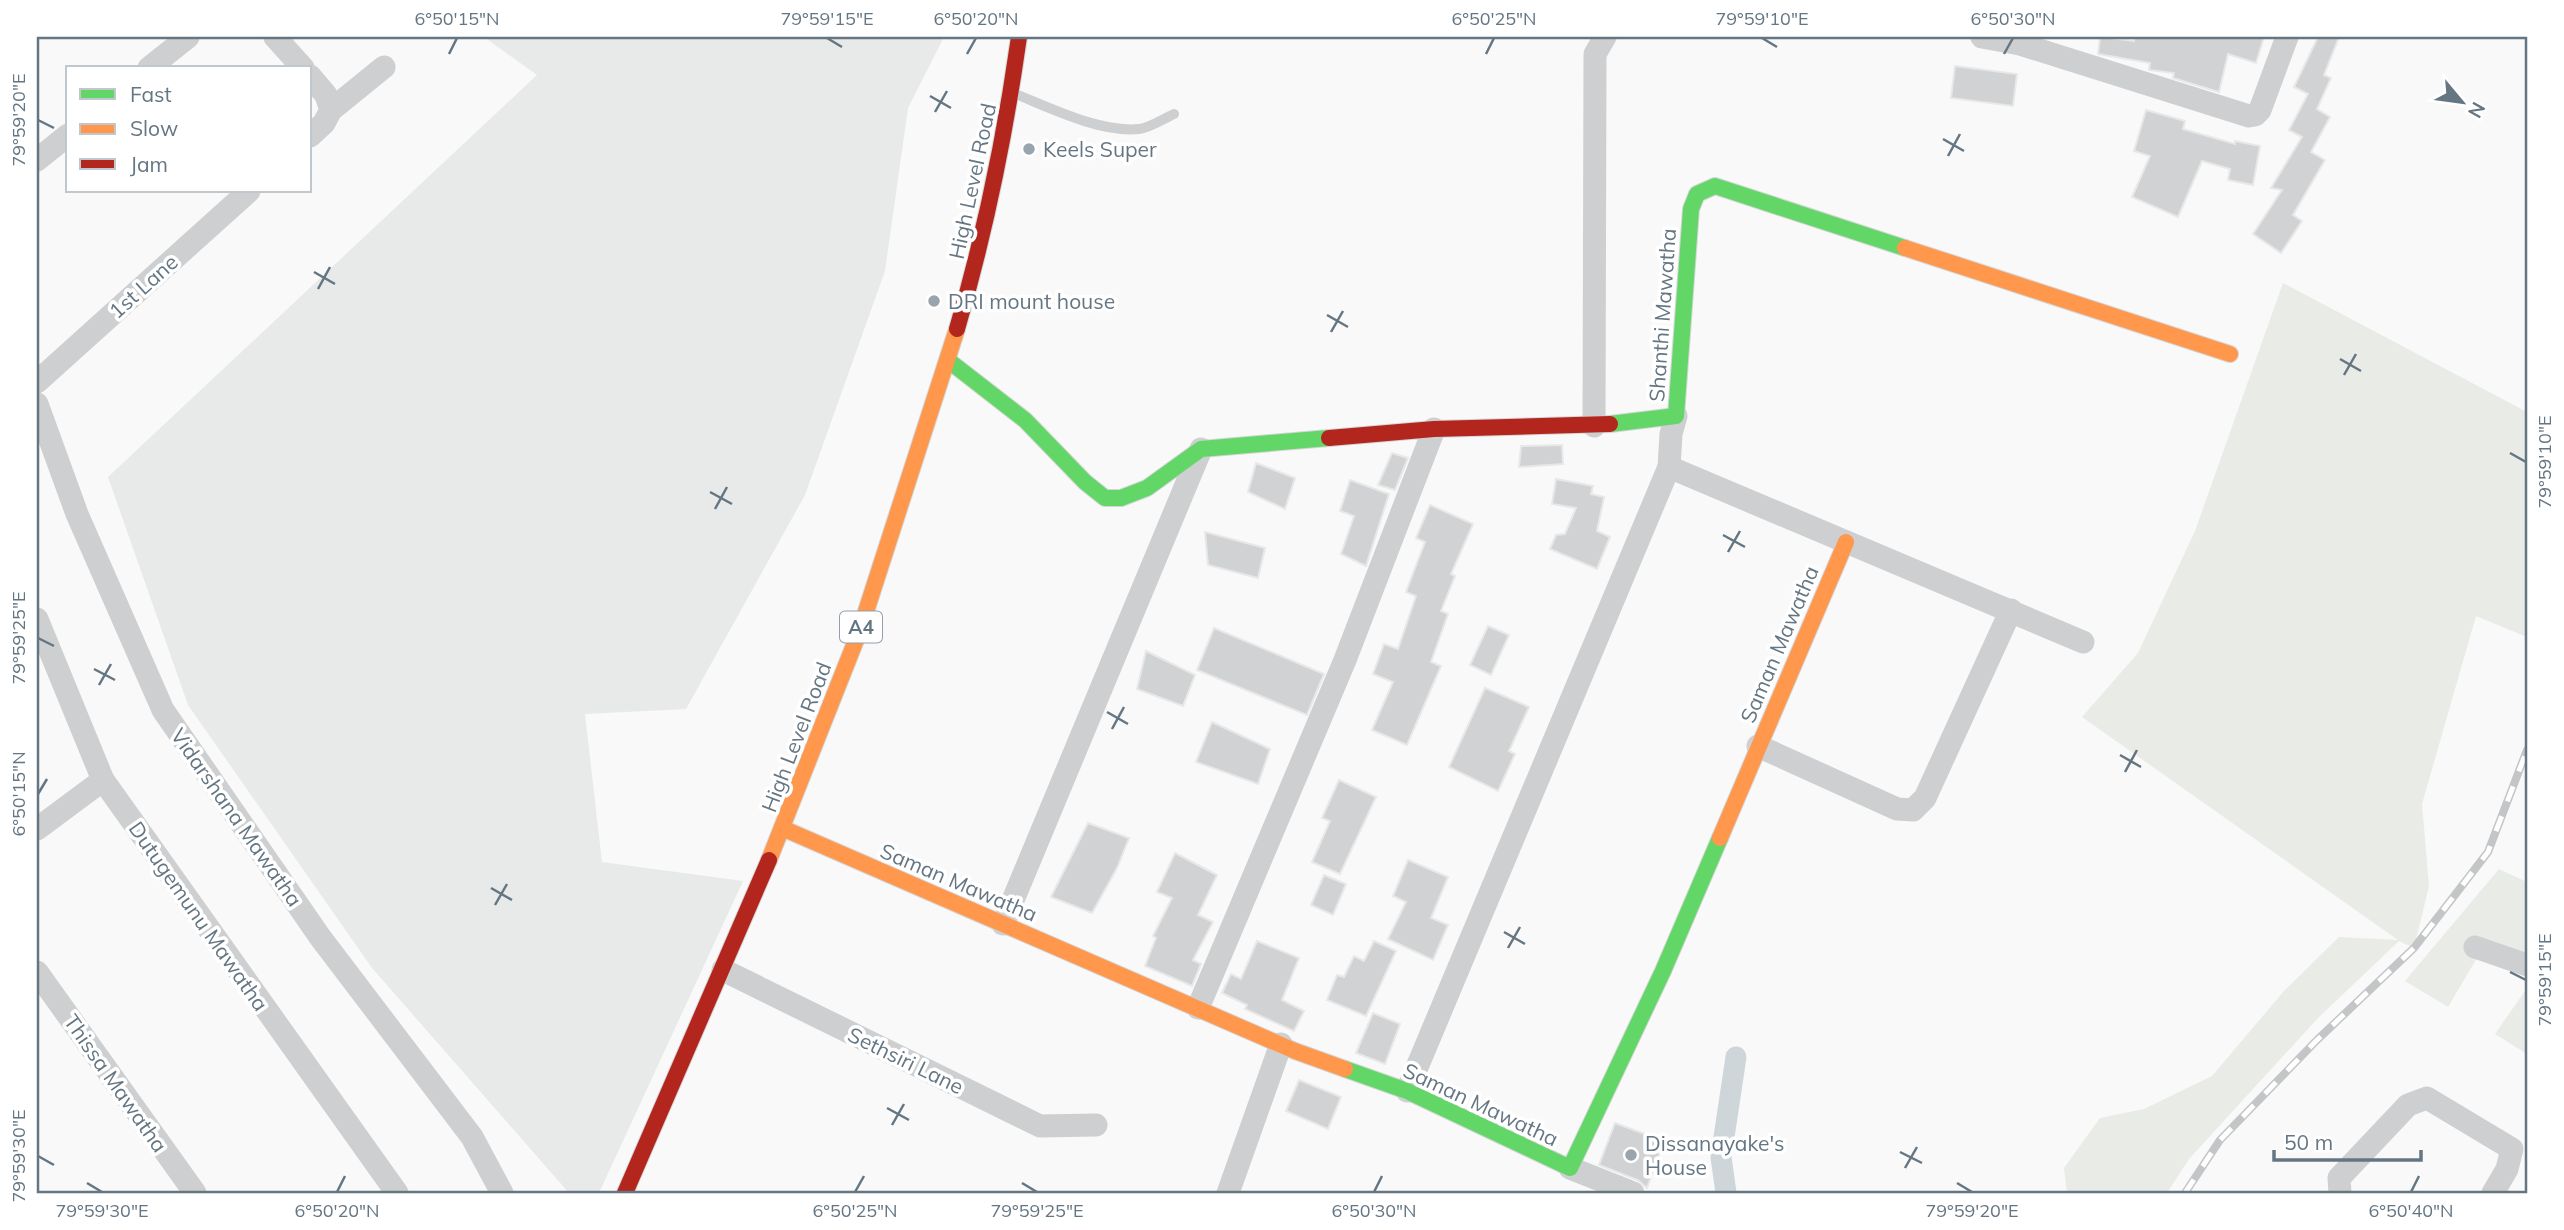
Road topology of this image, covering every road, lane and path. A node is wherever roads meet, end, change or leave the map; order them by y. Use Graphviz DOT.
graph roads {
  1 [pos="188,37"];
  2 [pos="275,37"];
  3 [pos="1019,37"];
  4 [pos="1605,37"];
  5 [pos="1982,37"];
  6 [pos="2287,37"];
  7 [pos="2020,40"];
  8 [pos="152,66"];
  9 [pos="301,66"];
  10 [pos="384,67"];
  11 [pos="312,78"];
  12 [pos="1012,93"];
  13 [pos="331,110"];
  14 [pos="1174,114"];
  15 [pos="312,134"];
  16 [pos="66,137"];
  17 [pos="37,160"];
  18 [pos="248,192"];
  19 [pos="2230,354"];
  20 [pos="949,361"];
  21 [pos="37,382"];
  22 [pos="37,404"];
  23 [pos="1676,416"];
  24 [pos="1594,426"];
  25 [pos="1434,429"];
  26 [pos="1201,449"];
  27 [pos="1669,467"];
  28 [pos="1846,542"];
  29 [pos="2011,610"];
  30 [pos="37,619"];
  31 [pos="2083,642"];
  32 [pos="1758,746"];
  33 [pos="103,780"];
  34 [pos="782,828"];
  35 [pos="37,829"];
  36 [pos="1003,924"];
  37 [pos="2475,947"];
  38 [pos="2527,965"];
  39 [pos="723,970"];
  40 [pos="37,972"];
  41 [pos="1198,1008"];
  42 [pos="1281,1044"];
  43 [pos="1407,1091"];
  44 [pos="1096,1125"];
  45 [pos="1570,1168"];
  46 [pos="195,1193"];
  47 [pos="397,1193"];
  48 [pos="502,1193"];
  49 [pos="625,1193"];
  50 [pos="1228,1193"];
  51 [pos="1633,1193"];
  52 [pos="2340,1193"];
  53 [pos="2494,1193"];
  1 -- 8 [label="street"];
  2 -- 9 [label="street"];
  3 -- 12 [label="main road, High Level Road / A4"];
  4 -- 24 [label="street"];
  5 -- 7 [label="street"];
  6 -- 7 [label="street"];
  10 -- 13 [label="street"];
  11 -- 13 [label="street"];
  12 -- 14 [label="lane"];
  12 -- 20 [label="main road, High Level Road / A4"];
  13 -- 15 [label="street"];
  16 -- 17 [label="street"];
  18 -- 21 [label="street, 1st Lane"];
  19 -- 23 [label="main road, Shanthi Mawatha"];
  20 -- 26 [label="main road"];
  20 -- 34 [label="main road, High Level Road / A4"];
  22 -- 48 [label="street, Vidarshana Mawatha"];
  23 -- 24 [label="main road, Shanthi Mawatha"];
  23 -- 27 [label="street"];
  24 -- 25 [label="main road, Shanthi Mawatha"];
  25 -- 26 [label="main road, Shanthi Mawatha"];
  25 -- 41 [label="street"];
  26 -- 36 [label="street"];
  27 -- 28 [label="street"];
  27 -- 43 [label="street"];
  28 -- 29 [label="street"];
  28 -- 32 [label="main road, Saman Mawatha"];
  29 -- 31 [label="street"];
  29 -- 32 [label="street"];
  30 -- 33 [label="street, Dutugemunu Mawatha"];
  32 -- 45 [label="main road, Saman Mawatha"];
  33 -- 35 [label="street"];
  33 -- 47 [label="street, Dutugemunu Mawatha"];
  34 -- 36 [label="main road, Saman Mawatha"];
  34 -- 39 [label="main road, High Level Road / A4"];
  36 -- 41 [label="main road, Saman Mawatha"];
  37 -- 38 [label="street"];
  39 -- 44 [label="street, Sethsiri Lane"];
  39 -- 49 [label="main road, High Level Road / A4"];
  40 -- 46 [label="street, Thissa Mawatha"];
  41 -- 42 [label="main road, Saman Mawatha"];
  42 -- 43 [label="main road, Saman Mawatha"];
  42 -- 50 [label="street"];
  43 -- 45 [label="main road, Saman Mawatha"];
  45 -- 51 [label="street"];
  52 -- 53 [label="street"];
}
